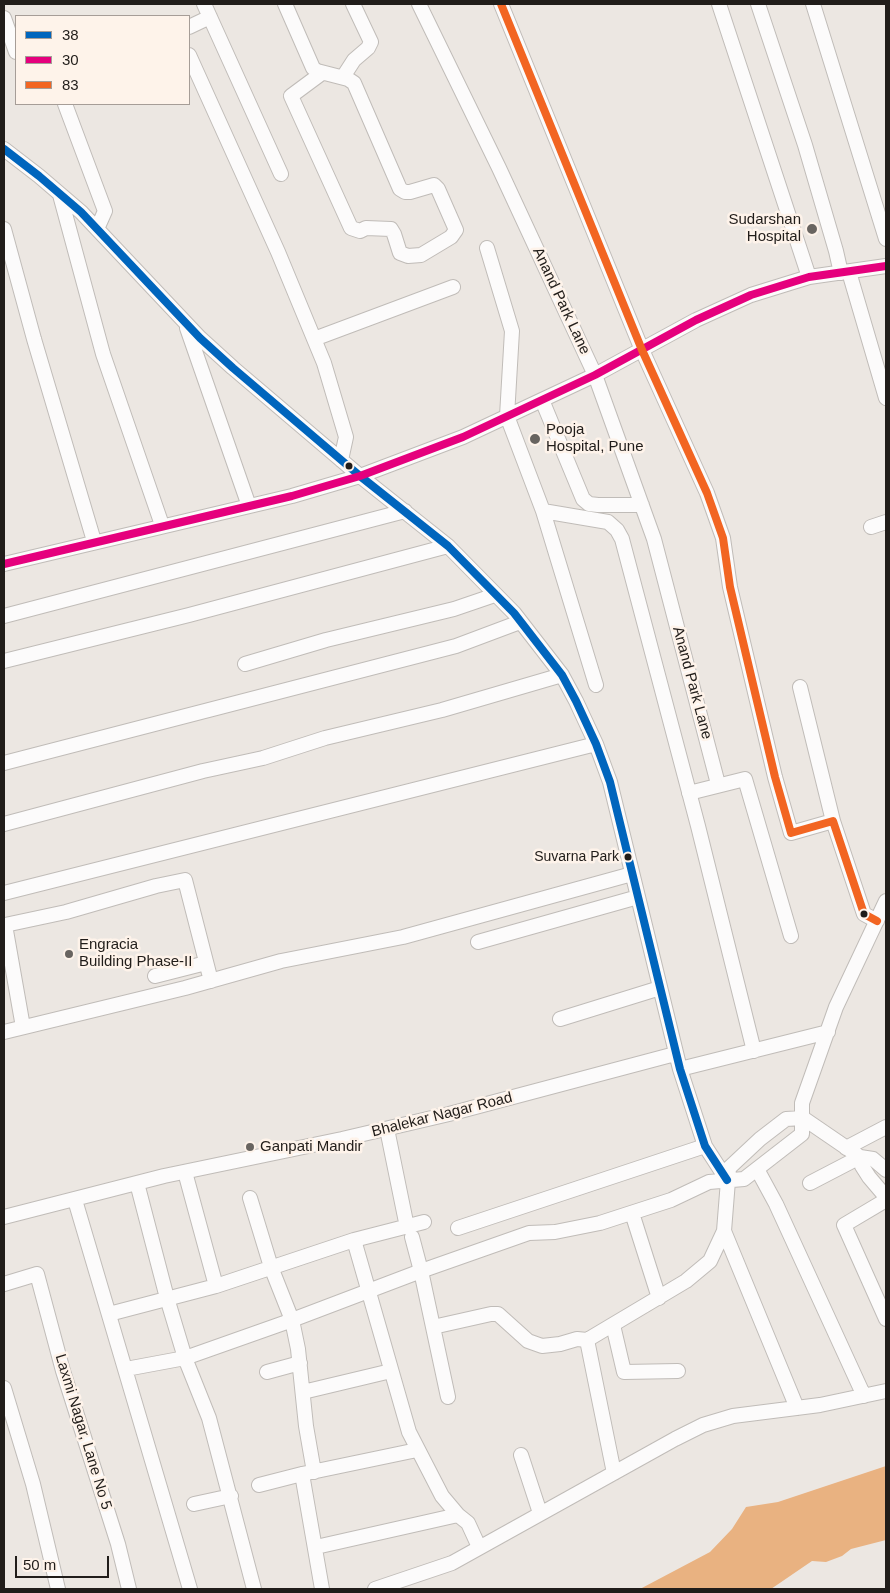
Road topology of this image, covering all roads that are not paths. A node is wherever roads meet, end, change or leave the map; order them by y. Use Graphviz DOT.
graph roads {
  1 [pos="204,4"];
  2 [pos="285,4"];
  3 [pos="353,4"];
  4 [pos="420,4"];
  5 [pos="501,4"];
  6 [pos="719,4"];
  7 [pos="758,4"];
  8 [pos="813,4"];
  9 [pos="210,17"];
  10 [pos="4,18"];
  11 [pos="190,27"];
  12 [pos="15,49"];
  13 [pos="190,57"];
  14 [pos="322,73"];
  15 [pos="343,77"];
  16 [pos="65,105"];
  17 [pos="4,149"];
  18 [pos="281,174"];
  19 [pos="60,195"];
  20 [pos="4,229"];
  21 [pos="97,229"];
  22 [pos="886,239"];
  23 [pos="487,248"];
  24 [pos="886,266"];
  25 [pos="845,272"];
  26 [pos="809,278"];
  27 [pos="453,287"];
  28 [pos="185,323"];
  29 [pos="314,339"];
  30 [pos="642,350"];
  31 [pos="595,375"];
  32 [pos="886,398"];
  33 [pos="542,400"];
  34 [pos="507,416"];
  35 [pos="342,460"];
  36 [pos="360,476"];
  37 [pos="642,505"];
  38 [pos="249,506"];
  39 [pos="405,511"];
  40 [pos="543,511"];
  41 [pos="886,522"];
  42 [pos="162,526"];
  43 [pos="871,527"];
  44 [pos="94,542"];
  45 [pos="448,546"];
  46 [pos="4,564"];
  47 [pos="494,594"];
  48 [pos="4,616"];
  49 [pos="520,622"];
  50 [pos="4,661"];
  51 [pos="245,664"];
  52 [pos="562,676"];
  53 [pos="596,685"];
  54 [pos="800,688"];
  55 [pos="596,744"];
  56 [pos="4,763"];
  57 [pos="718,784"];
  58 [pos="689,793"];
  59 [pos="833,821"];
  60 [pos="4,824"];
  61 [pos="632,874"];
  62 [pos="4,893"];
  63 [pos="638,897"];
  64 [pos="886,901"];
  65 [pos="877,921"];
  66 [pos="791,936"];
  67 [pos="478,942"];
  68 [pos="206,963"];
  69 [pos="155,976"];
  70 [pos="211,981"];
  71 [pos="660,988"];
  72 [pos="560,1019"];
  73 [pos="23,1027"];
  74 [pos="4,1032"];
  75 [pos="828,1032"];
  76 [pos="754,1051"];
  77 [pos="675,1054"];
  78 [pos="680,1069"];
  79 [pos="803,1118"];
  80 [pos="886,1127"];
  81 [pos="386,1129"];
  82 [pos="705,1146"];
  83 [pos="846,1148"];
  84 [pos="860,1158"];
  85 [pos="757,1169"];
  86 [pos="886,1170"];
  87 [pos="185,1172"];
  88 [pos="727,1180"];
  89 [pos="137,1183"];
  90 [pos="810,1183"];
  91 [pos="250,1198"];
  92 [pos="886,1199"];
  93 [pos="75,1200"];
  94 [pos="632,1213"];
  95 [pos="4,1217"];
  96 [pos="424,1222"];
  97 [pos="458,1228"];
  98 [pos="724,1231"];
  99 [pos="409,1232"];
  100 [pos="354,1240"];
  101 [pos="271,1267"];
  102 [pos="421,1271"];
  103 [pos="4,1284"];
  104 [pos="216,1286"];
  105 [pos="368,1291"];
  106 [pos="167,1298"];
  107 [pos="659,1298"];
  108 [pos="109,1314"];
  109 [pos="886,1319"];
  110 [pos="292,1320"];
  111 [pos="613,1325"];
  112 [pos="433,1327"];
  113 [pos="588,1340"];
  114 [pos="184,1358"];
  115 [pos="300,1363"];
  116 [pos="126,1369"];
  117 [pos="391,1371"];
  118 [pos="678,1371"];
  119 [pos="267,1372"];
  120 [pos="4,1388"];
  121 [pos="886,1391"];
  122 [pos="303,1392"];
  123 [pos="864,1396"];
  124 [pos="448,1397"];
  125 [pos="797,1408"];
  126 [pos="418,1450"];
  127 [pos="521,1454"];
  128 [pos="614,1472"];
  129 [pos="308,1473"];
  130 [pos="259,1485"];
  131 [pos="231,1496"];
  132 [pos="194,1504"];
  133 [pos="540,1513"];
  134 [pos="458,1515"];
  135 [pos="316,1547"];
  136 [pos="479,1547"];
  137 [pos="58,1589"];
  138 [pos="129,1589"];
  139 [pos="190,1589"];
  140 [pos="254,1589"];
  141 [pos="322,1589"];
  142 [pos="375,1589"];
  1 -- 9 [label="street"];
  2 -- 14 [label="street"];
  3 -- 15 [label="street"];
  4 -- 31 [label="street, Anand Park Lane"];
  5 -- 30 [label="street"];
  6 -- 26 [label="street"];
  7 -- 25 [label="street"];
  8 -- 22 [label="street"];
  9 -- 11 [label="street"];
  9 -- 18 [label="street"];
  10 -- 12 [label="street"];
  13 -- 29 [label="street"];
  14 -- 15 [label="street"];
  14 -- 15 [label="street"];
  16 -- 21 [label="street"];
  17 -- 19 [label="street"];
  19 -- 21 [label="street"];
  19 -- 42 [label="street"];
  20 -- 44 [label="street"];
  21 -- 28 [label="street"];
  23 -- 34 [label="street"];
  24 -- 25 [label="street"];
  25 -- 26 [label="street"];
  25 -- 32 [label="street"];
  26 -- 30 [label="street"];
  27 -- 29 [label="street"];
  28 -- 35 [label="street"];
  28 -- 38 [label="street"];
  29 -- 35 [label="street"];
  30 -- 31 [label="street"];
  30 -- 59 [label="street"];
  31 -- 33 [label="street"];
  31 -- 37 [label="street, Anand Park Lane"];
  33 -- 34 [label="street"];
  33 -- 37 [label="street"];
  34 -- 36 [label="street"];
  34 -- 40 [label="street"];
  35 -- 36 [label="street"];
  36 -- 38 [label="street"];
  36 -- 39 [label="street"];
  37 -- 57 [label="street, Anand Park Lane"];
  38 -- 42 [label="street"];
  39 -- 45 [label="street"];
  39 -- 48 [label="street"];
  40 -- 53 [label="street"];
  40 -- 58 [label="street"];
  41 -- 43 [label="street"];
  42 -- 44 [label="street"];
  44 -- 46 [label="street"];
  45 -- 47 [label="street"];
  45 -- 50 [label="street"];
  47 -- 49 [label="street"];
  47 -- 51 [label="street"];
  49 -- 52 [label="street"];
  49 -- 56 [label="street"];
  52 -- 55 [label="street"];
  52 -- 60 [label="street"];
  54 -- 59 [label="street"];
  55 -- 61 [label="street"];
  55 -- 62 [label="street"];
  57 -- 58 [label="street"];
  57 -- 66 [label="street"];
  58 -- 76 [label="street"];
  59 -- 65 [label="street"];
  61 -- 63 [label="street"];
  61 -- 70 [label="street"];
  63 -- 67 [label="street"];
  63 -- 71 [label="street"];
  64 -- 65 [label="street"];
  65 -- 75 [label="street"];
  68 -- 69 [label="street"];
  68 -- 70 [label="street"];
  68 -- 73 [label="street"];
  70 -- 73 [label="street"];
  71 -- 72 [label="street"];
  71 -- 77 [label="street"];
  73 -- 74 [label="street"];
  75 -- 76 [label="street"];
  75 -- 79 [label="street"];
  76 -- 78 [label="street"];
  77 -- 78 [label="street"];
  77 -- 81 [label="street, Bhalekar Nagar Road"];
  78 -- 82 [label="street"];
  79 -- 83 [label="street"];
  79 -- 85 [label="street"];
  79 -- 88 [label="street"];
  80 -- 83 [label="street"];
  81 -- 87 [label="street, Bhalekar Nagar Road"];
  81 -- 99 [label="street"];
  82 -- 88 [label="street"];
  82 -- 97 [label="street"];
  83 -- 84 [label="street"];
  84 -- 86 [label="street"];
  84 -- 90 [label="street"];
  84 -- 92 [label="street"];
  85 -- 88 [label="street"];
  85 -- 123 [label="street"];
  87 -- 89 [label="street, Bhalekar Nagar Road"];
  87 -- 104 [label="street"];
  88 -- 94 [label="street"];
  88 -- 98 [label="street"];
  89 -- 93 [label="street, Bhalekar Nagar Road"];
  89 -- 106 [label="street"];
  91 -- 101 [label="street"];
  92 -- 109 [label="street"];
  93 -- 95 [label="street, Bhalekar Nagar Road"];
  93 -- 108 [label="street"];
  94 -- 102 [label="street"];
  94 -- 107 [label="street"];
  96 -- 99 [label="street"];
  98 -- 107 [label="street"];
  98 -- 125 [label="street"];
  99 -- 100 [label="street"];
  99 -- 102 [label="street"];
  100 -- 101 [label="street"];
  100 -- 105 [label="street"];
  101 -- 104 [label="street"];
  101 -- 110 [label="street"];
  102 -- 105 [label="street"];
  102 -- 112 [label="street"];
  103 -- 138 [label="street, Laxmi Nagar, Lane No 5"];
  104 -- 106 [label="street"];
  105 -- 110 [label="street"];
  105 -- 117 [label="street"];
  106 -- 108 [label="street"];
  106 -- 114 [label="street"];
  107 -- 111 [label="street"];
  108 -- 116 [label="street"];
  110 -- 114 [label="street"];
  110 -- 115 [label="street"];
  111 -- 113 [label="street"];
  111 -- 118 [label="street"];
  112 -- 113 [label="street"];
  112 -- 124 [label="street"];
  113 -- 128 [label="street"];
  114 -- 116 [label="street"];
  114 -- 131 [label="street"];
  115 -- 119 [label="street"];
  115 -- 122 [label="street"];
  116 -- 139 [label="street"];
  117 -- 122 [label="street"];
  117 -- 126 [label="street"];
  120 -- 137 [label="street"];
  121 -- 123 [label="street"];
  122 -- 129 [label="street"];
  123 -- 125 [label="street"];
  125 -- 128 [label="street"];
  126 -- 129 [label="street"];
  126 -- 134 [label="street"];
  127 -- 133 [label="street"];
  128 -- 133 [label="street"];
  129 -- 130 [label="street"];
  129 -- 135 [label="street"];
  131 -- 132 [label="street"];
  131 -- 140 [label="street"];
  133 -- 136 [label="street"];
  134 -- 135 [label="street"];
  134 -- 136 [label="street"];
  135 -- 141 [label="street"];
  136 -- 142 [label="street"];
}
